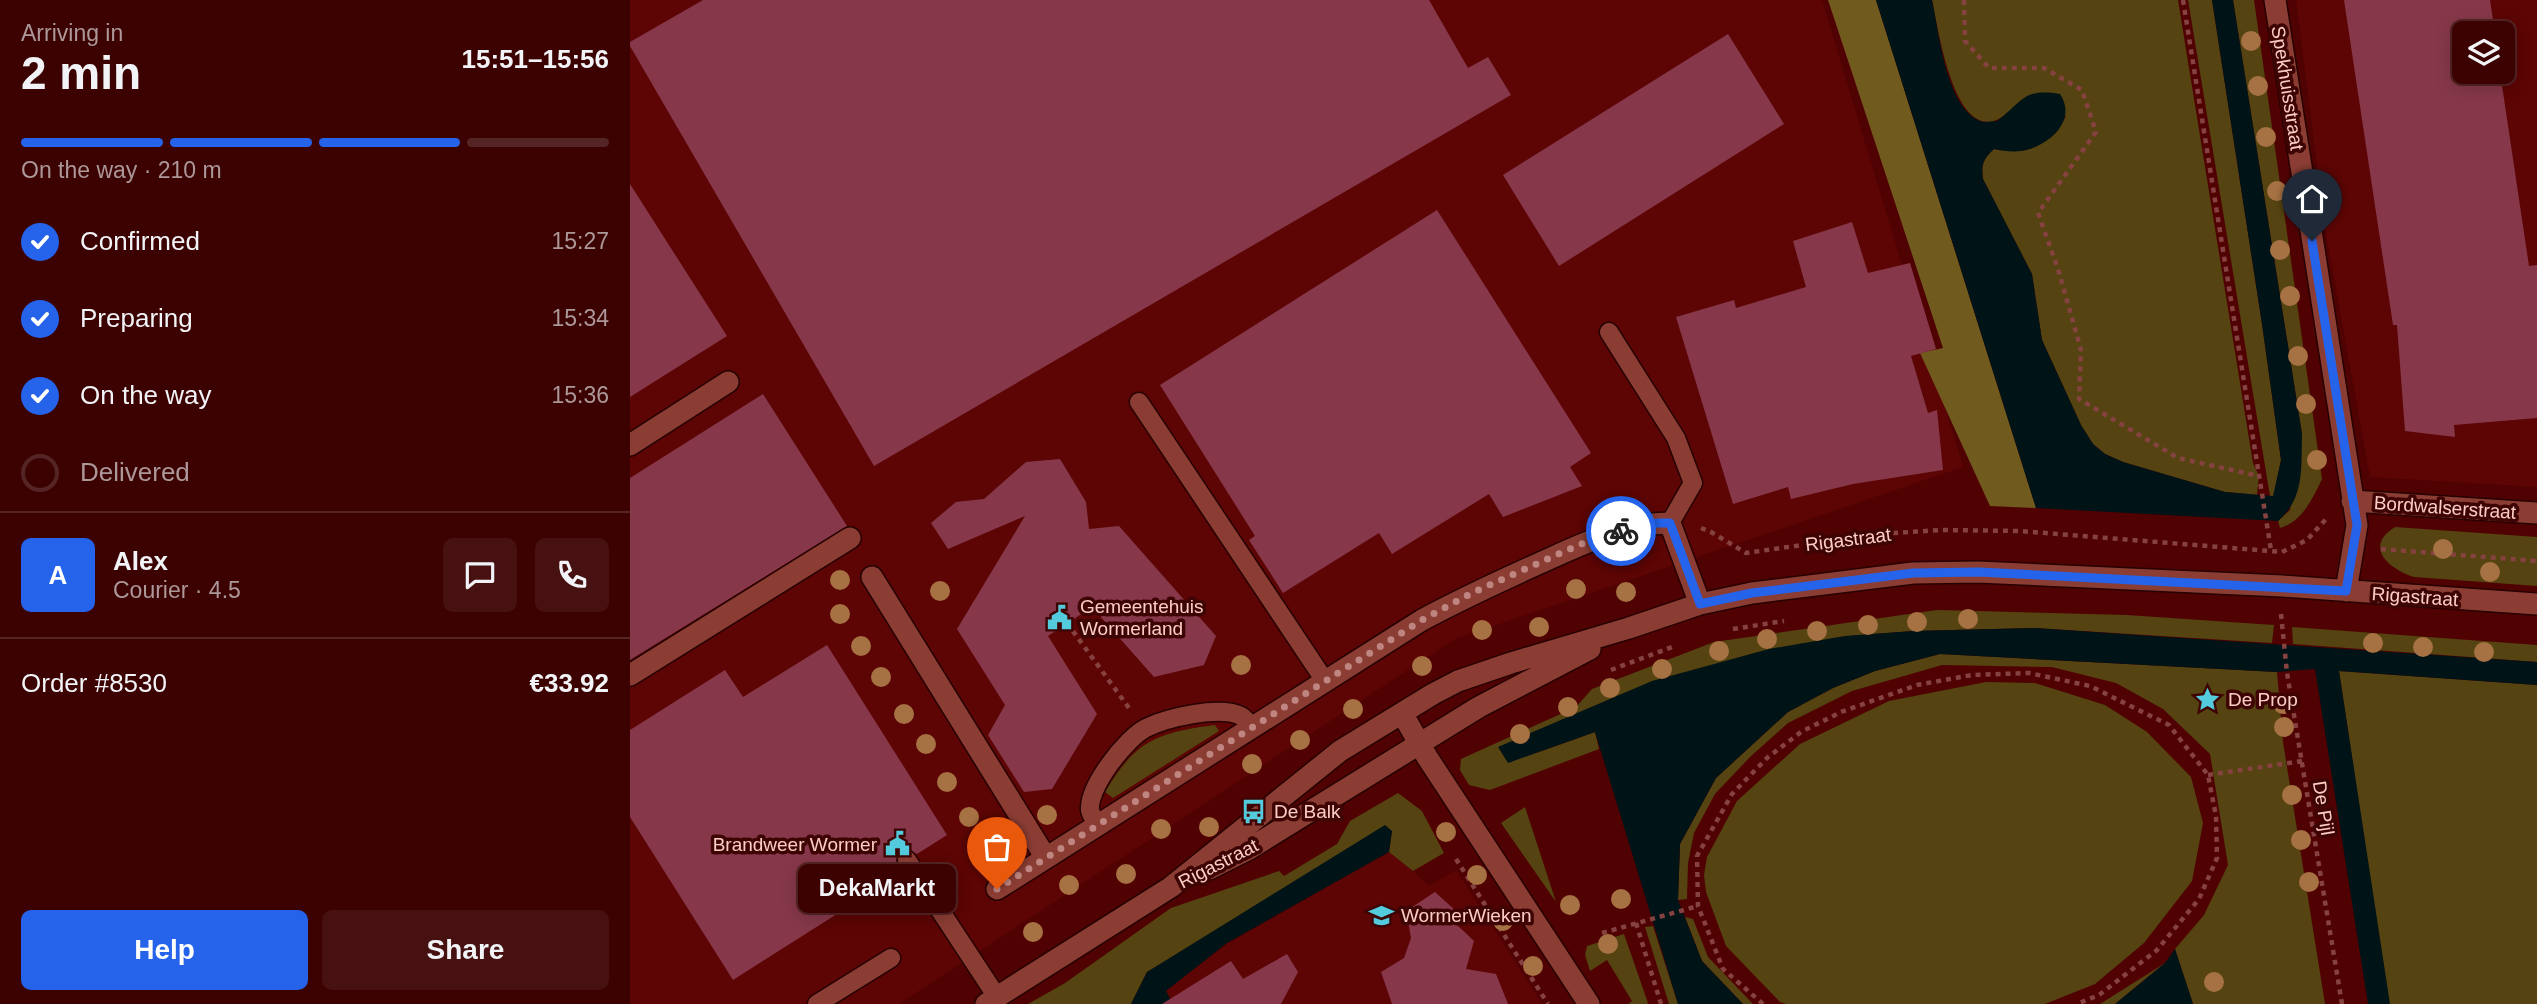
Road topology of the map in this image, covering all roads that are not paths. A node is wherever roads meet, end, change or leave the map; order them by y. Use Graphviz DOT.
graph roads {
  1 [pos="2275,0"];
  2 [pos="1609,332"];
  3 [pos="728,382"];
  4 [pos="1139,402"];
  5 [pos="630,445"];
  6 [pos="2352,500"];
  7 [pos="2537,513"];
  8 [pos="1670,523"];
  9 [pos="850,538"];
  10 [pos="872,577"];
  11 [pos="2346,591"];
  12 [pos="1700,604"];
  13 [pos="2537,604"];
  14 [pos="1629,628"];
  15 [pos="630,675"];
  16 [pos="1325,681"];
  17 [pos="1402,712"];
  18 [pos="1252,727"];
  19 [pos="1419,742"];
  20 [pos="1097,825"];
  21 [pos="1045,858"];
  22 [pos="907,860"];
  23 [pos="1171,887"];
  24 [pos="997,889"];
  25 [pos="891,958"];
  26 [pos="991,1001"];
  27 [pos="817,1004"];
  28 [pos="1589,1004"];
  1 -- 6 [label="street, Spekhuisstraat"];
  2 -- 8 [label="lane"];
  3 -- 5 [label="street"];
  4 -- 16 [label="lane"];
  6 -- 7 [label="street, Bordwalserstraat"];
  6 -- 11 [label="street, Spekhuisstraat"];
  8 -- 12 [label="street"];
  8 -- 16 [label="street"];
  9 -- 15 [label="street"];
  10 -- 21 [label="street"];
  11 -- 12 [label="street, Rigastraat"];
  11 -- 13 [label="street, Rigastraat"];
  12 -- 14 [label="street, Rigastraat"];
  14 -- 17 [label="street, Rigastraat"];
  14 -- 19 [label="street, Rigastraat"];
  16 -- 18 [label="street"];
  17 -- 19 [label="street"];
  17 -- 23 [label="street, Rigastraat"];
  18 -- 20 [label="street"];
  18 -- 20 [label="lane"];
  19 -- 23 [label="street, Rigastraat"];
  19 -- 28 [label="street"];
  20 -- 21 [label="street"];
  21 -- 24 [label="street"];
  22 -- 26 [label="lane"];
  23 -- 26 [label="street, Rigastraat"];
  25 -- 27 [label="lane"];
}
